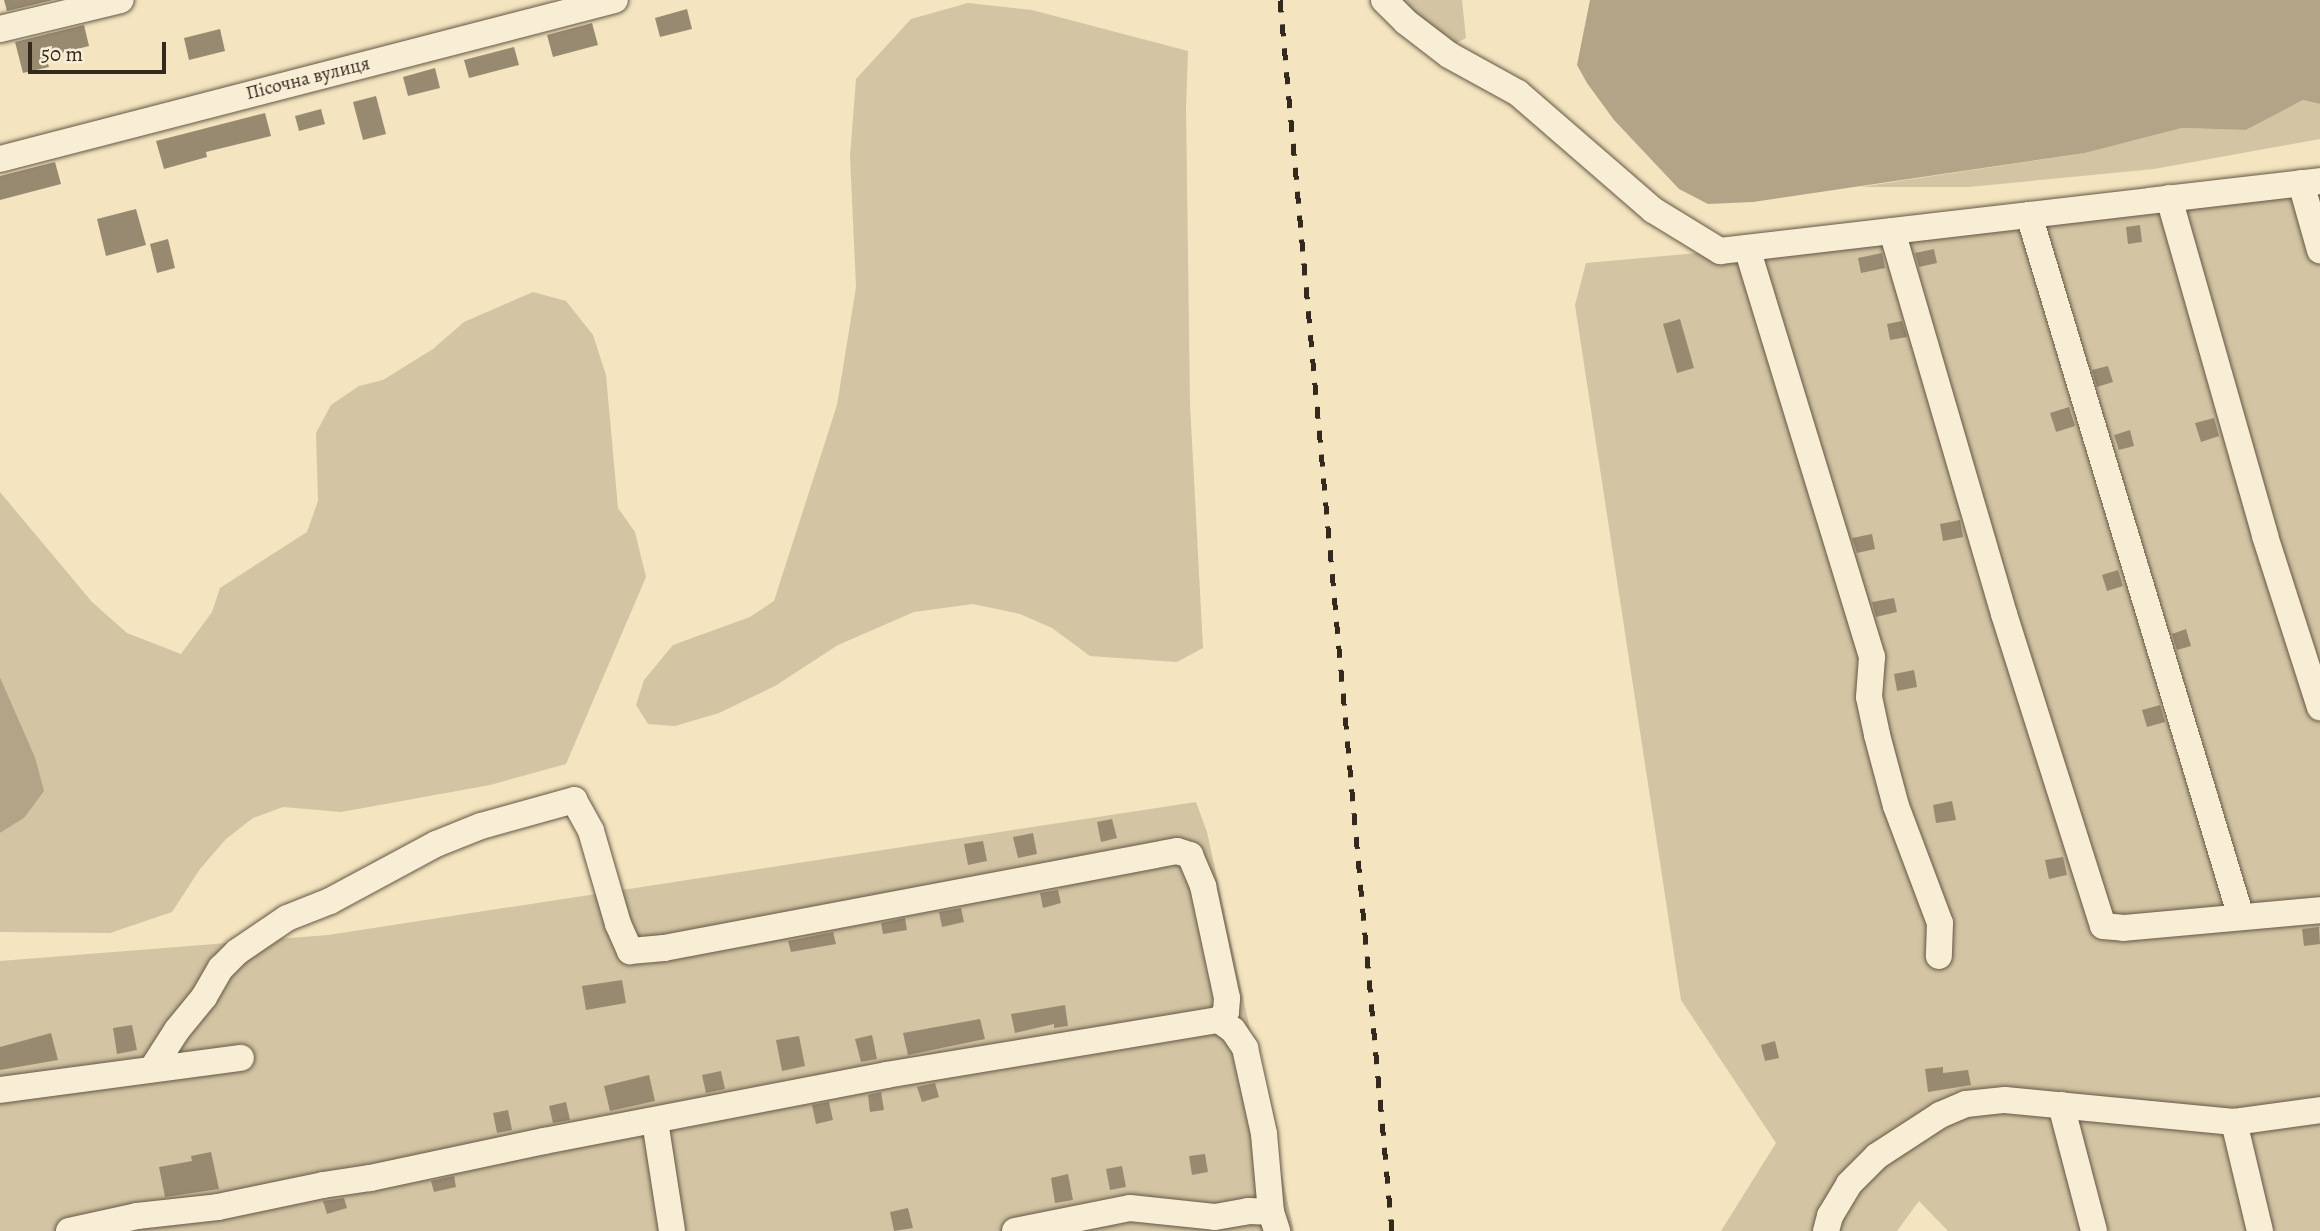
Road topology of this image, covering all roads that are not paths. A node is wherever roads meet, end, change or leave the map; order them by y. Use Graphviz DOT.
graph roads {
  1 [pos="121,0"];
  2 [pos="615,0"];
  3 [pos="1384,0"];
  4 [pos="0,29"];
  5 [pos="0,159"];
  6 [pos="2310,182"];
  7 [pos="2169,198"];
  8 [pos="2029,215"];
  9 [pos="1892,231"];
  10 [pos="1747,248"];
  11 [pos="2320,250"];
  12 [pos="2320,707"];
  13 [pos="2320,909"];
  14 [pos="2242,917"];
  15 [pos="1939,956"];
  16 [pos="1219,1020"];
  17 [pos="241,1058"];
  18 [pos="152,1069"];
  19 [pos="0,1090"];
  20 [pos="2061,1105"];
  21 [pos="2320,1110"];
  22 [pos="655,1121"];
  23 [pos="2234,1122"];
  24 [pos="1274,1222"];
  25 [pos="69,1231"];
  26 [pos="673,1231"];
  27 [pos="1015,1231"];
  28 [pos="1826,1231"];
  29 [pos="2094,1231"];
  30 [pos="2260,1231"];
  1 -- 4 [label="street"];
  2 -- 5 [label="street, Пісочна вулиця"];
  3 -- 10 [label="street"];
  6 -- 7 [label="street"];
  6 -- 11 [label="street"];
  7 -- 8 [label="street"];
  7 -- 12 [label="street"];
  8 -- 9 [label="street"];
  8 -- 14 [label="street"];
  9 -- 10 [label="street"];
  9 -- 14 [label="street"];
  10 -- 15 [label="street"];
  13 -- 14 [label="street"];
  16 -- 18 [label="street"];
  16 -- 22 [label="street"];
  16 -- 24 [label="street"];
  17 -- 18 [label="street"];
  18 -- 19 [label="street"];
  20 -- 23 [label="street"];
  20 -- 28 [label="street"];
  20 -- 29 [label="street"];
  21 -- 23 [label="street"];
  22 -- 25 [label="street"];
  22 -- 26 [label="street"];
  23 -- 30 [label="street"];
  24 -- 27 [label="street"];
}
